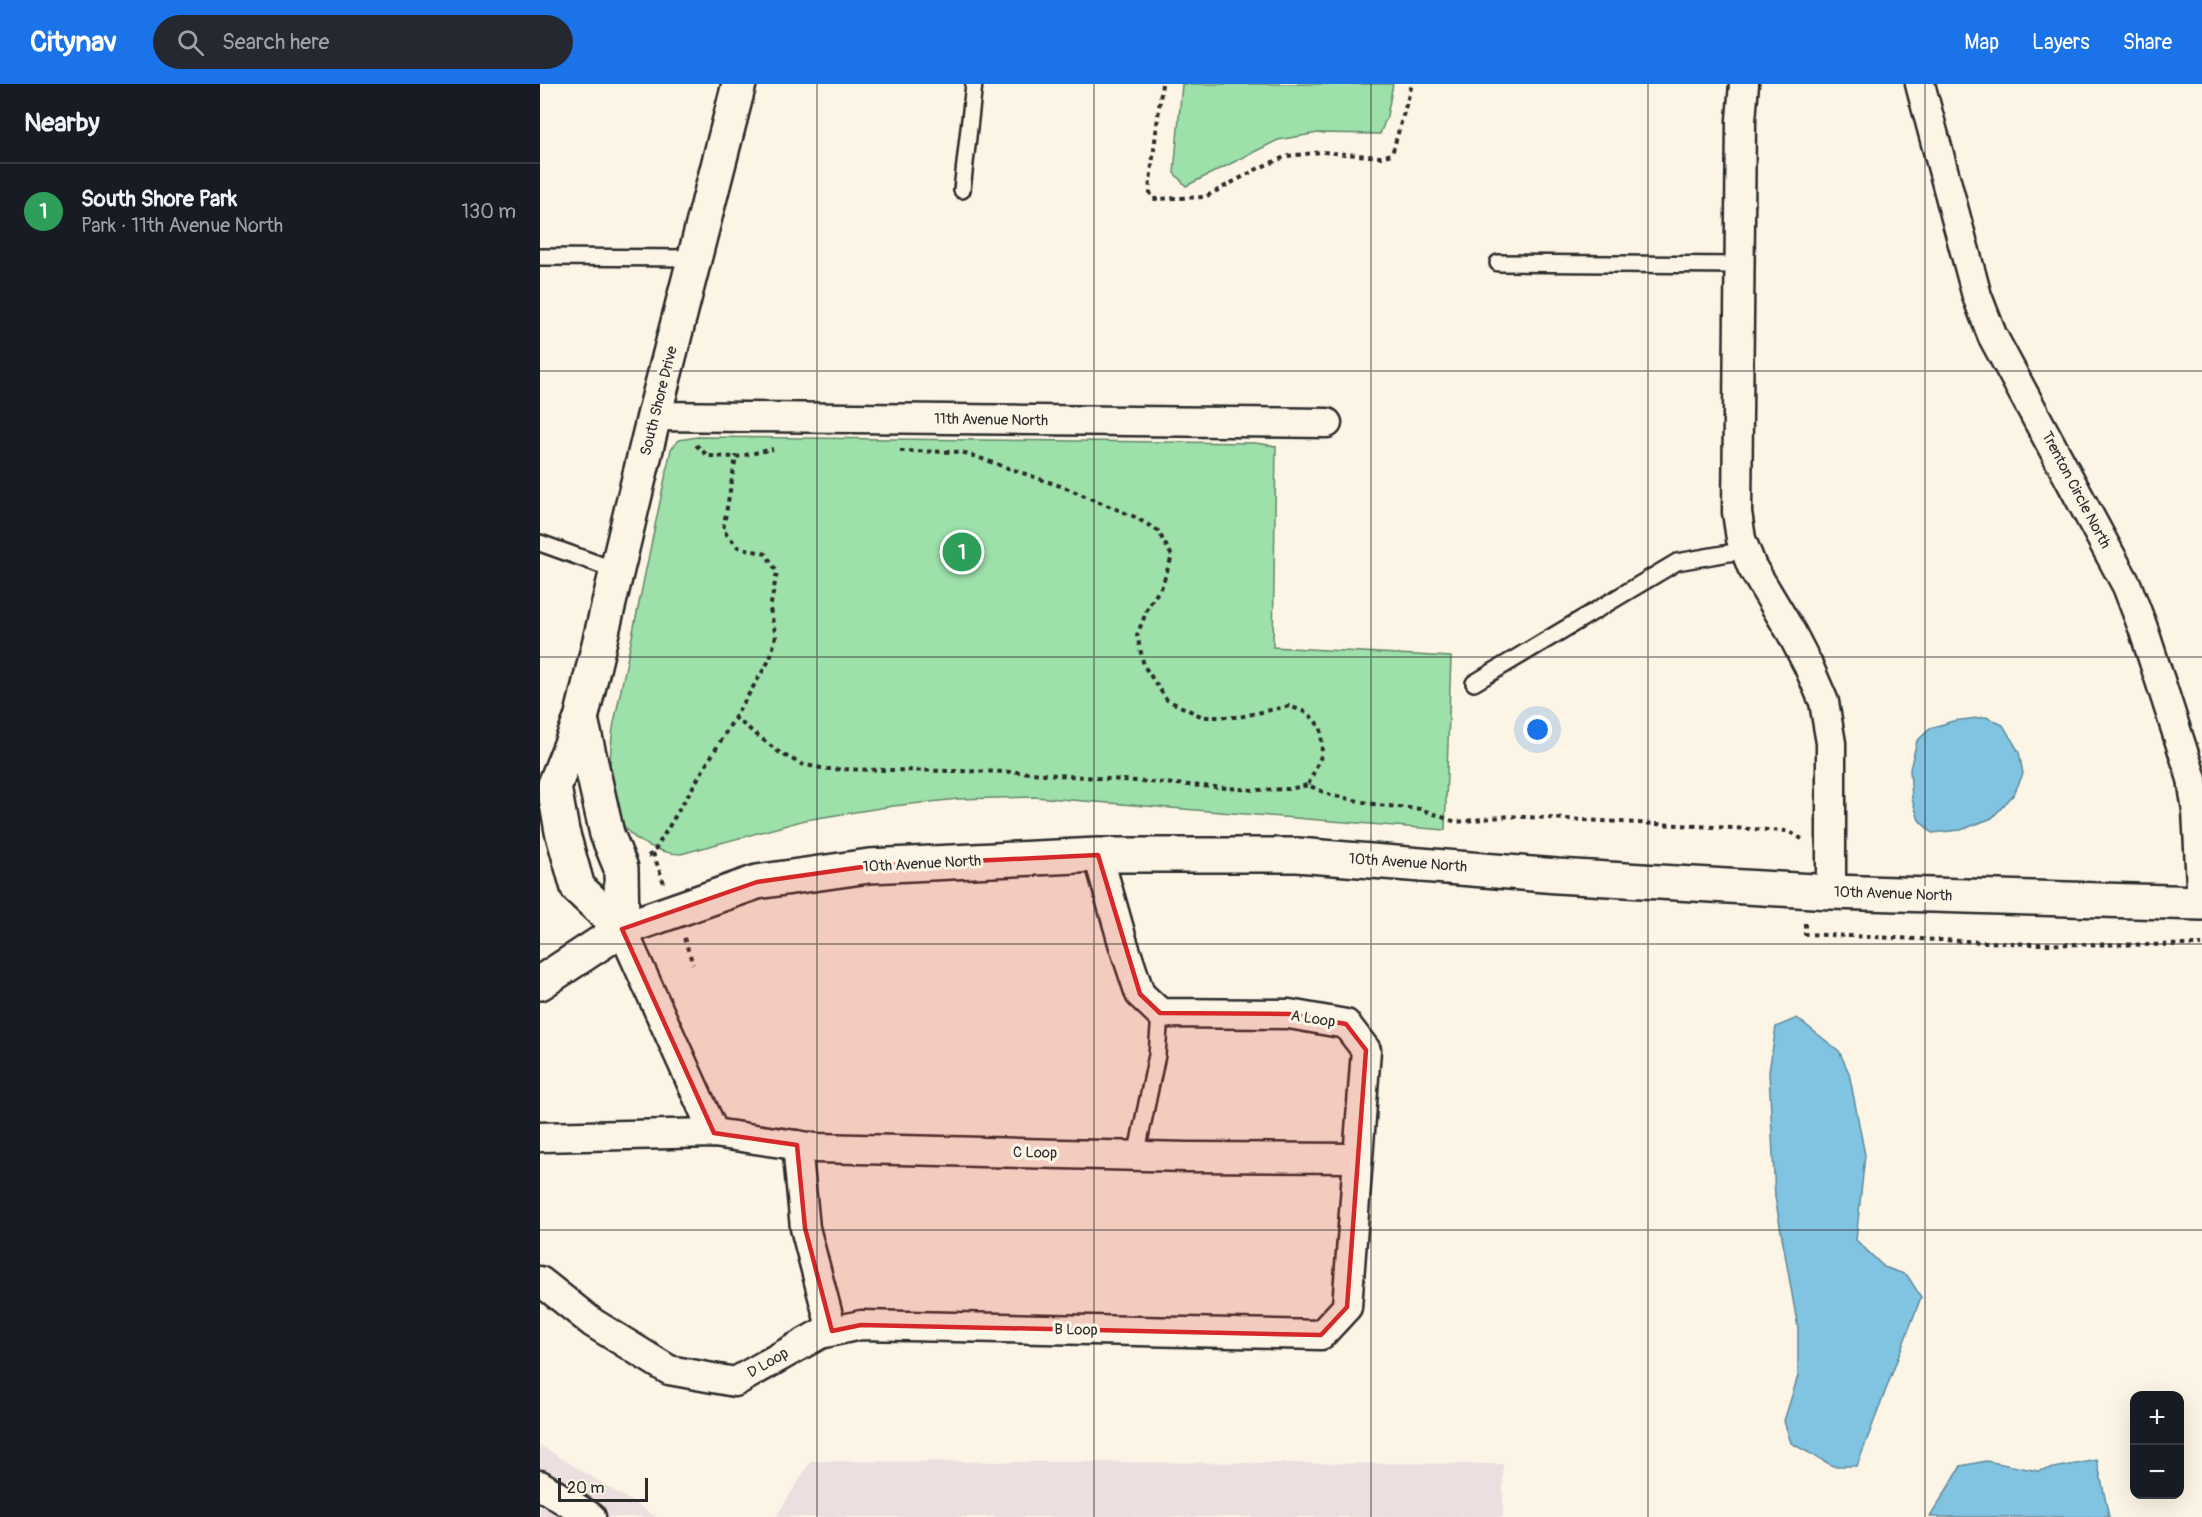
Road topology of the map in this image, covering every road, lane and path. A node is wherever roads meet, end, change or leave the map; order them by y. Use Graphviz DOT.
graph roads {
  1 [pos="739,84"];
  2 [pos="974,84"];
  3 [pos="1162,84"];
  4 [pos="1412,84"];
  5 [pos="1744,84"];
  6 [pos="1920,84"];
  7 [pos="962,190"];
  8 [pos="540,257"];
  9 [pos="694,258"];
  10 [pos="1498,263"];
  11 [pos="1741,265"];
  12 [pos="654,417"];
  13 [pos="1328,423"];
  14 [pos="779,447"];
  15 [pos="893,450"];
  16 [pos="540,543"];
  17 [pos="1746,550"];
  18 [pos="618,571"];
  19 [pos="1474,683"];
  20 [pos="581,719"];
  21 [pos="1308,785"];
  22 [pos="1098,855"];
  23 [pos="621,868"];
  24 [pos="1832,892"];
  25 [pos="2202,903"];
  26 [pos="622,929"];
  27 [pos="540,983"];
  28 [pos="1160,1013"];
  29 [pos="714,1133"];
  30 [pos="540,1137"];
  31 [pos="797,1145"];
  32 [pos="1136,1156"];
  33 [pos="1358,1158"];
  34 [pos="540,1281"];
  35 [pos="832,1331"];
  36 [pos="1321,1335"];
  37 [pos="540,1485"];
  38 [pos="591,1517"];
  1 -- 9 [label="street, South Shore Drive"];
  2 -- 7 [label="lane"];
  3 -- 4 [label="path"];
  5 -- 11 [label="street"];
  6 -- 25 [label="street, Trenton Circle North"];
  8 -- 9 [label="lane"];
  9 -- 12 [label="street, South Shore Drive"];
  10 -- 11 [label="lane"];
  11 -- 17 [label="street"];
  12 -- 13 [label="street, 11th Avenue North"];
  12 -- 18 [label="street, South Shore Drive"];
  14 -- 23 [label="path"];
  15 -- 21 [label="path"];
  16 -- 18 [label="lane"];
  17 -- 19 [label="lane"];
  17 -- 24 [label="street"];
  18 -- 20 [label="street, South Shore Drive"];
  20 -- 23 [label="street, South Shore Drive"];
  20 -- 26 [label="street, South Shore Drive"];
  22 -- 24 [label="street, 10th Avenue North"];
  22 -- 26 [label="street, 10th Avenue North"];
  22 -- 28 [label="street"];
  23 -- 26 [label="street, South Shore Drive"];
  24 -- 25 [label="street, 10th Avenue North"];
  26 -- 27 [label="street"];
  26 -- 29 [label="street"];
  28 -- 32 [label="lane"];
  28 -- 33 [label="street, A Loop"];
  29 -- 30 [label="street"];
  29 -- 31 [label="street, C Loop"];
  31 -- 32 [label="street, C Loop"];
  31 -- 35 [label="street"];
  32 -- 33 [label="street, C Loop"];
  33 -- 36 [label="street, A Loop"];
  34 -- 35 [label="street, D Loop"];
  35 -- 36 [label="street, B Loop"];
  37 -- 38 [label="street"];
}
